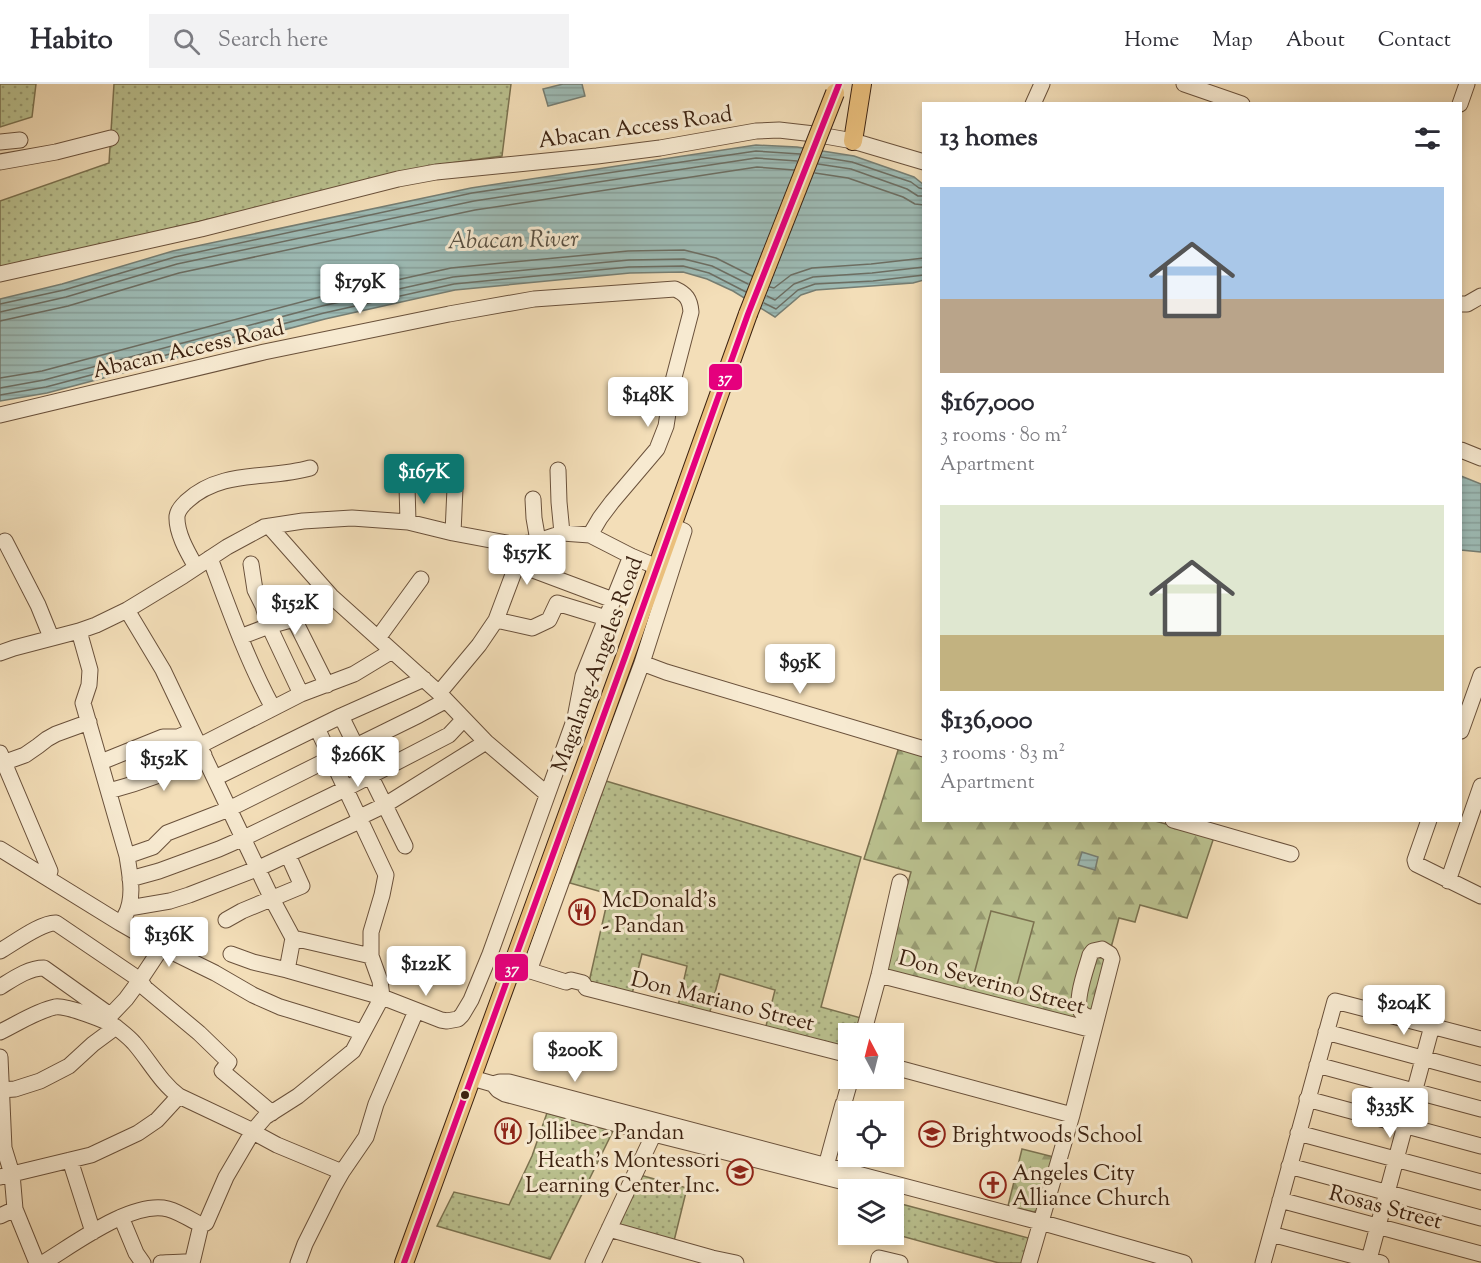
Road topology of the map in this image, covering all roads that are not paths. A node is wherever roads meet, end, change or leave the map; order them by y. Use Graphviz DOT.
graph roads {
  1 [pos="862,84"];
  2 [pos="1042,84"];
  3 [pos="1184,84"];
  4 [pos="1467,84"];
  5 [pos="837,89"];
  6 [pos="1035,102"];
  7 [pos="1236,102"];
  8 [pos="1461,102"];
  9 [pos="111,138"];
  10 [pos="20,140"];
  11 [pos="853,141"];
  12 [pos="0,142"];
  13 [pos="922,161"];
  14 [pos="0,162"];
  15 [pos="0,274"];
  16 [pos="1481,296"];
  17 [pos="1462,304"];
  18 [pos="1,410"];
  19 [pos="1462,450"];
  20 [pos="1481,458"];
  21 [pos="310,468"];
  22 [pos="558,470"];
  23 [pos="407,486"];
  24 [pos="455,488"];
  25 [pos="533,499"];
  26 [pos="408,522"];
  27 [pos="269,526"];
  28 [pos="672,526"];
  29 [pos="562,532"];
  30 [pos="453,533"];
  31 [pos="590,535"];
  32 [pos="5,541"];
  33 [pos="538,541"];
  34 [pos="517,546"];
  35 [pos="631,556"];
  36 [pos="210,558"];
  37 [pos="251,564"];
  38 [pos="518,564"];
  39 [pos="196,567"];
  40 [pos="657,567"];
  41 [pos="421,579"];
  42 [pos="564,582"];
  43 [pos="331,596"];
  44 [pos="614,600"];
  45 [pos="557,603"];
  46 [pos="127,610"];
  47 [pos="606,618"];
  48 [pos="294,619"];
  49 [pos="496,620"];
  50 [pos="268,626"];
  51 [pos="79,631"];
  52 [pos="240,637"];
  53 [pos="51,638"];
  54 [pos="378,638"];
  55 [pos="1,649"];
  56 [pos="392,651"];
  57 [pos="642,663"];
  58 [pos="1481,675"];
  59 [pos="424,679"];
  60 [pos="327,685"];
  61 [pos="301,694"];
  62 [pos="442,697"];
  63 [pos="273,708"];
  64 [pos="341,716"];
  65 [pos="463,720"];
  66 [pos="89,722"];
  67 [pos="1462,727"];
  68 [pos="317,728"];
  69 [pos="192,731"];
  70 [pos="486,742"];
  71 [pos="356,746"];
  72 [pos="922,748"];
  73 [pos="202,751"];
  74 [pos="331,758"];
  75 [pos="1,760"];
  76 [pos="101,762"];
  77 [pos="370,776"];
  78 [pos="215,778"];
  79 [pos="1481,786"];
  80 [pos="345,789"];
  81 [pos="109,791"];
  82 [pos="547,794"];
  83 [pos="581,801"];
  84 [pos="385,805"];
  85 [pos="229,809"];
  86 [pos="360,817"];
  87 [pos="1180,822"];
  88 [pos="1428,822"];
  89 [pos="244,838"];
  90 [pos="405,846"];
  91 [pos="0,849"];
  92 [pos="288,855"];
  93 [pos="1291,855"];
  94 [pos="127,856"];
  95 [pos="259,868"];
  96 [pos="48,878"];
  97 [pos="130,879"];
  98 [pos="1449,881"];
  99 [pos="900,882"];
  100 [pos="1481,896"];
  101 [pos="272,899"];
  102 [pos="129,908"];
  103 [pos="226,920"];
  104 [pos="120,923"];
  105 [pos="293,938"];
  106 [pos="162,947"];
  107 [pos="0,951"];
  108 [pos="231,954"];
  109 [pos="371,956"];
  110 [pos="521,968"];
  111 [pos="287,970"];
  112 [pos="879,975"];
  113 [pos="140,980"];
  114 [pos="0,987"];
  115 [pos="382,997"];
  116 [pos="416,1011"];
  117 [pos="110,1021"];
  118 [pos="866,1023"];
  119 [pos="1095,1024"];
  120 [pos="1432,1026"];
  121 [pos="0,1032"];
  122 [pos="362,1032"];
  123 [pos="1326,1032"];
  124 [pos="1481,1039"];
  125 [pos="838,1052"];
  126 [pos="0,1057"];
  127 [pos="1424,1058"];
  128 [pos="1317,1065"];
  129 [pos="904,1070"];
  130 [pos="1481,1074"];
  131 [pos="472,1078"];
  132 [pos="848,1089"];
  133 [pos="1,1090"];
  134 [pos="1414,1091"];
  135 [pos="179,1096"];
  136 [pos="1308,1100"];
  137 [pos="1481,1109"];
  138 [pos="272,1113"];
  139 [pos="1072,1115"];
  140 [pos="1405,1126"];
  141 [pos="656,1128"];
  142 [pos="253,1131"];
  143 [pos="1298,1133"];
  144 [pos="1481,1146"];
  145 [pos="1396,1159"];
  146 [pos="70,1160"];
  147 [pos="826,1166"];
  148 [pos="1289,1166"];
  149 [pos="342,1172"];
  150 [pos="6,1175"];
  151 [pos="838,1179"];
  152 [pos="1481,1182"];
  153 [pos="1387,1192"];
  154 [pos="904,1196"];
  155 [pos="1280,1200"];
  156 [pos="15,1209"];
  157 [pos="0,1216"];
  158 [pos="121,1217"];
  159 [pos="1481,1218"];
  160 [pos="201,1225"];
  161 [pos="1039,1227"];
  162 [pos="1378,1227"];
  163 [pos="609,1229"];
  164 [pos="93,1232"];
  165 [pos="1271,1234"];
  166 [pos="1481,1254"];
  167 [pos="879,1260"];
  168 [pos="192,1262"];
  169 [pos="406,1262"];
  170 [pos="1372,1262"];
  171 [pos="37,1263"];
  172 [pos="43,1263"];
  173 [pos="143,1263"];
  174 [pos="161,1263"];
  175 [pos="298,1263"];
  176 [pos="593,1263"];
  177 [pos="736,1263"];
  178 [pos="900,1263"];
  179 [pos="1029,1263"];
  180 [pos="1153,1263"];
  181 [pos="1184,1263"];
  182 [pos="1263,1263"];
  1 -- 11 [label="main road"];
  2 -- 6 [label="street"];
  3 -- 7 [label="street"];
  4 -- 8 [label="street"];
  5 -- 28 [label="main road, Magalang-Angeles Road, bridge"];
  9 -- 14 [label="street"];
  10 -- 12 [label="street"];
  11 -- 13 [label="street, Abacan Access Road"];
  11 -- 15 [label="street, Abacan Access Road"];
  16 -- 17 [label="street"];
  18 -- 31 [label="street, Abacan Access Road"];
  19 -- 20 [label="street"];
  21 -- 39 [label="street"];
  22 -- 29 [label="street"];
  23 -- 26 [label="street"];
  24 -- 30 [label="street"];
  25 -- 33 [label="street"];
  26 -- 27 [label="street"];
  26 -- 30 [label="street"];
  27 -- 36 [label="street"];
  27 -- 43 [label="street"];
  28 -- 40 [label="main road, Magalang-Angeles Road"];
  28 -- 57 [label="street"];
  29 -- 31 [label="street"];
  29 -- 33 [label="street"];
  30 -- 34 [label="street"];
  31 -- 35 [label="street"];
  32 -- 53 [label="street"];
  33 -- 34 [label="street"];
  34 -- 38 [label="street"];
  35 -- 40 [label="street"];
  35 -- 44 [label="street"];
  36 -- 39 [label="street"];
  36 -- 52 [label="street"];
  37 -- 50 [label="street"];
  38 -- 42 [label="street"];
  38 -- 49 [label="street"];
  39 -- 46 [label="street"];
  40 -- 83 [label="main road, Magalang-Angeles Road"];
  41 -- 54 [label="street"];
  42 -- 44 [label="street"];
  42 -- 45 [label="street"];
  43 -- 48 [label="street"];
  43 -- 54 [label="street"];
  44 -- 47 [label="street"];
  45 -- 47 [label="street"];
  45 -- 49 [label="street"];
  46 -- 51 [label="street"];
  46 -- 69 [label="street"];
  47 -- 82 [label="street"];
  48 -- 50 [label="street"];
  48 -- 60 [label="street"];
  49 -- 62 [label="street"];
  50 -- 52 [label="street"];
  50 -- 61 [label="street"];
  51 -- 53 [label="street"];
  51 -- 66 [label="street"];
  52 -- 63 [label="street"];
  53 -- 55 [label="street"];
  54 -- 56 [label="street"];
  56 -- 59 [label="street"];
  56 -- 60 [label="street"];
  57 -- 72 [label="street"];
  57 -- 83 [label="street"];
  58 -- 67 [label="street"];
  59 -- 62 [label="street"];
  59 -- 64 [label="street"];
  60 -- 61 [label="street"];
  61 -- 63 [label="street"];
  62 -- 65 [label="street"];
  62 -- 71 [label="street"];
  63 -- 73 [label="street"];
  64 -- 68 [label="street"];
  64 -- 71 [label="street"];
  65 -- 70 [label="street"];
  65 -- 77 [label="street"];
  66 -- 75 [label="street"];
  66 -- 76 [label="street"];
  68 -- 74 [label="street"];
  68 -- 78 [label="street"];
  69 -- 73 [label="street"];
  69 -- 76 [label="street"];
  70 -- 82 [label="street"];
  70 -- 84 [label="street"];
  71 -- 77 [label="street"];
  73 -- 78 [label="street"];
  73 -- 81 [label="street"];
  74 -- 80 [label="street"];
  74 -- 85 [label="street"];
  75 -- 96 [label="street"];
  76 -- 81 [label="street"];
  77 -- 80 [label="street"];
  77 -- 84 [label="street"];
  78 -- 85 [label="street"];
  79 -- 98 [label="street"];
  80 -- 86 [label="street"];
  80 -- 89 [label="street"];
  81 -- 94 [label="street"];
  82 -- 116 [label="street"];
  83 -- 110 [label="main road, Magalang-Angeles Road"];
  84 -- 86 [label="street"];
  84 -- 90 [label="street"];
  85 -- 89 [label="street"];
  85 -- 94 [label="street"];
  86 -- 92 [label="street"];
  86 -- 109 [label="street"];
  87 -- 93 [label="street"];
  88 -- 98 [label="street"];
  89 -- 95 [label="street"];
  89 -- 97 [label="street"];
  91 -- 96 [label="street"];
  92 -- 95 [label="street"];
  92 -- 101 [label="street"];
  94 -- 97 [label="street"];
  95 -- 101 [label="street"];
  95 -- 102 [label="street"];
  96 -- 104 [label="street"];
  97 -- 102 [label="street"];
  98 -- 100 [label="street"];
  99 -- 112 [label="street"];
  101 -- 103 [label="street"];
  101 -- 105 [label="street"];
  102 -- 104 [label="street"];
  104 -- 106 [label="street"];
  105 -- 109 [label="street"];
  105 -- 111 [label="street"];
  106 -- 113 [label="street"];
  106 -- 122 [label="street"];
  107 -- 113 [label="street"];
  108 -- 111 [label="street"];
  109 -- 115 [label="street"];
  110 -- 125 [label="street, Don Mariano Street"];
  110 -- 131 [label="main road, Magalang-Angeles Road"];
  111 -- 115 [label="street"];
  112 -- 118 [label="street"];
  112 -- 119 [label="street, Don Severino Street"];
  113 -- 117 [label="street"];
  113 -- 138 [label="street"];
  114 -- 117 [label="street"];
  115 -- 116 [label="street"];
  115 -- 122 [label="street"];
  116 -- 149 [label="street"];
  117 -- 121 [label="street"];
  117 -- 133 [label="street"];
  117 -- 135 [label="street"];
  119 -- 119 [label="street"];
  119 -- 139 [label="street"];
  120 -- 123 [label="street"];
  120 -- 124 [label="street"];
  120 -- 127 [label="street"];
  122 -- 138 [label="street"];
  123 -- 127 [label="street"];
  123 -- 128 [label="street"];
  126 -- 133 [label="street"];
  127 -- 130 [label="street"];
  127 -- 134 [label="street"];
  128 -- 134 [label="street"];
  128 -- 136 [label="street"];
  129 -- 139 [label="street"];
  131 -- 141 [label="street"];
  131 -- 169 [label="main road, Magalang-Angeles Road"];
  132 -- 147 [label="street"];
  133 -- 150 [label="street"];
  134 -- 137 [label="street"];
  134 -- 140 [label="street"];
  135 -- 142 [label="street"];
  135 -- 146 [label="street"];
  136 -- 140 [label="street"];
  136 -- 143 [label="street"];
  138 -- 142 [label="street"];
  139 -- 161 [label="street"];
  140 -- 144 [label="street"];
  140 -- 145 [label="street"];
  141 -- 147 [label="street"];
  141 -- 151 [label="street"];
  141 -- 163 [label="street"];
  142 -- 149 [label="street"];
  142 -- 160 [label="street"];
  143 -- 145 [label="street"];
  143 -- 148 [label="street"];
  145 -- 152 [label="street"];
  145 -- 153 [label="street"];
  146 -- 150 [label="street"];
  146 -- 164 [label="street"];
  147 -- 161 [label="street"];
  148 -- 153 [label="street"];
  148 -- 155 [label="street"];
  149 -- 175 [label="street"];
  150 -- 156 [label="street"];
  153 -- 159 [label="street"];
  153 -- 162 [label="street"];
  154 -- 161 [label="street"];
  155 -- 162 [label="street, Rosas Street"];
  155 -- 165 [label="street"];
  156 -- 157 [label="street"];
  156 -- 171 [label="street"];
  158 -- 160 [label="street"];
  158 -- 164 [label="street"];
  158 -- 173 [label="street"];
  160 -- 168 [label="street"];
  161 -- 179 [label="street"];
  161 -- 180 [label="street"];
  161 -- 181 [label="street"];
  162 -- 166 [label="street, Rosas Street"];
  162 -- 170 [label="street"];
  163 -- 176 [label="street"];
  163 -- 177 [label="street"];
  164 -- 172 [label="street"];
  165 -- 170 [label="street"];
  165 -- 182 [label="street"];
  167 -- 178 [label="street"];
  168 -- 174 [label="street"];
}
